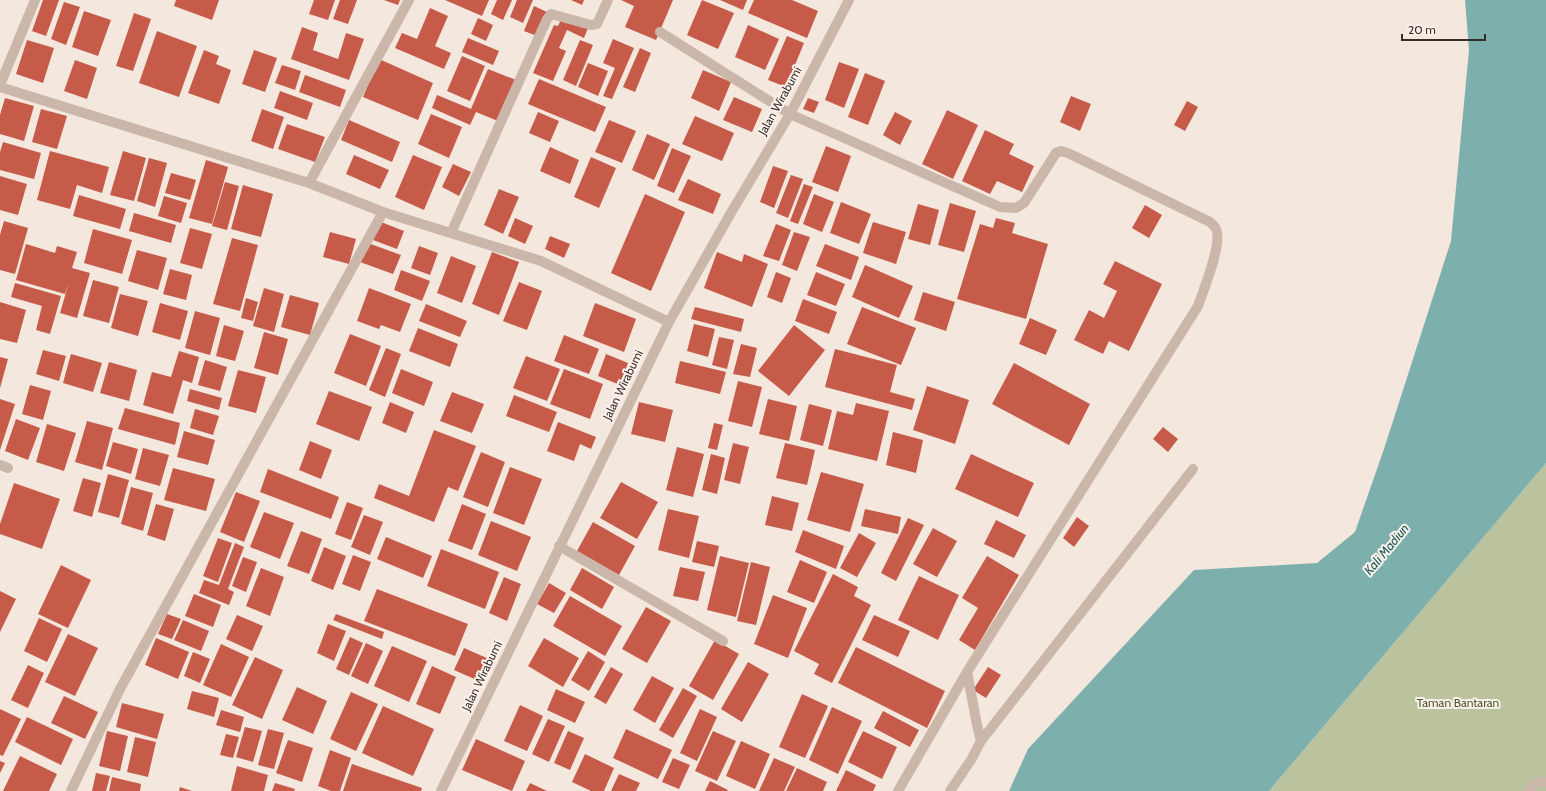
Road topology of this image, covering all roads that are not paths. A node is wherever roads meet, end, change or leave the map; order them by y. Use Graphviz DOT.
graph roads {
  1 [pos="35,0"];
  2 [pos="409,0"];
  3 [pos="608,0"];
  4 [pos="849,0"];
  5 [pos="660,32"];
  6 [pos="0,86"];
  7 [pos="790,114"];
  8 [pos="309,183"];
  9 [pos="383,212"];
  10 [pos="451,233"];
  11 [pos="669,322"];
  12 [pos="1193,469"];
  13 [pos="559,546"];
  14 [pos="723,640"];
  15 [pos="967,672"];
  16 [pos="981,741"];
  17 [pos="1546,782"];
  18 [pos="70,791"];
  19 [pos="441,791"];
  20 [pos="898,791"];
  21 [pos="950,791"];
  22 [pos="1528,791"];
  1 -- 6 [label="street"];
  2 -- 8 [label="street"];
  3 -- 10 [label="street"];
  4 -- 7 [label="street, Jalan Wirabumi"];
  5 -- 7 [label="street"];
  6 -- 8 [label="street"];
  7 -- 11 [label="street, Jalan Wirabumi"];
  7 -- 15 [label="street"];
  8 -- 9 [label="street"];
  9 -- 10 [label="street"];
  9 -- 18 [label="street"];
  10 -- 11 [label="street"];
  11 -- 13 [label="street, Jalan Wirabumi"];
  12 -- 16 [label="street"];
  13 -- 14 [label="street"];
  13 -- 19 [label="street, Jalan Wirabumi"];
  15 -- 16 [label="street"];
  15 -- 20 [label="street"];
  16 -- 21 [label="street"];
  17 -- 22 [label="street"];
}
